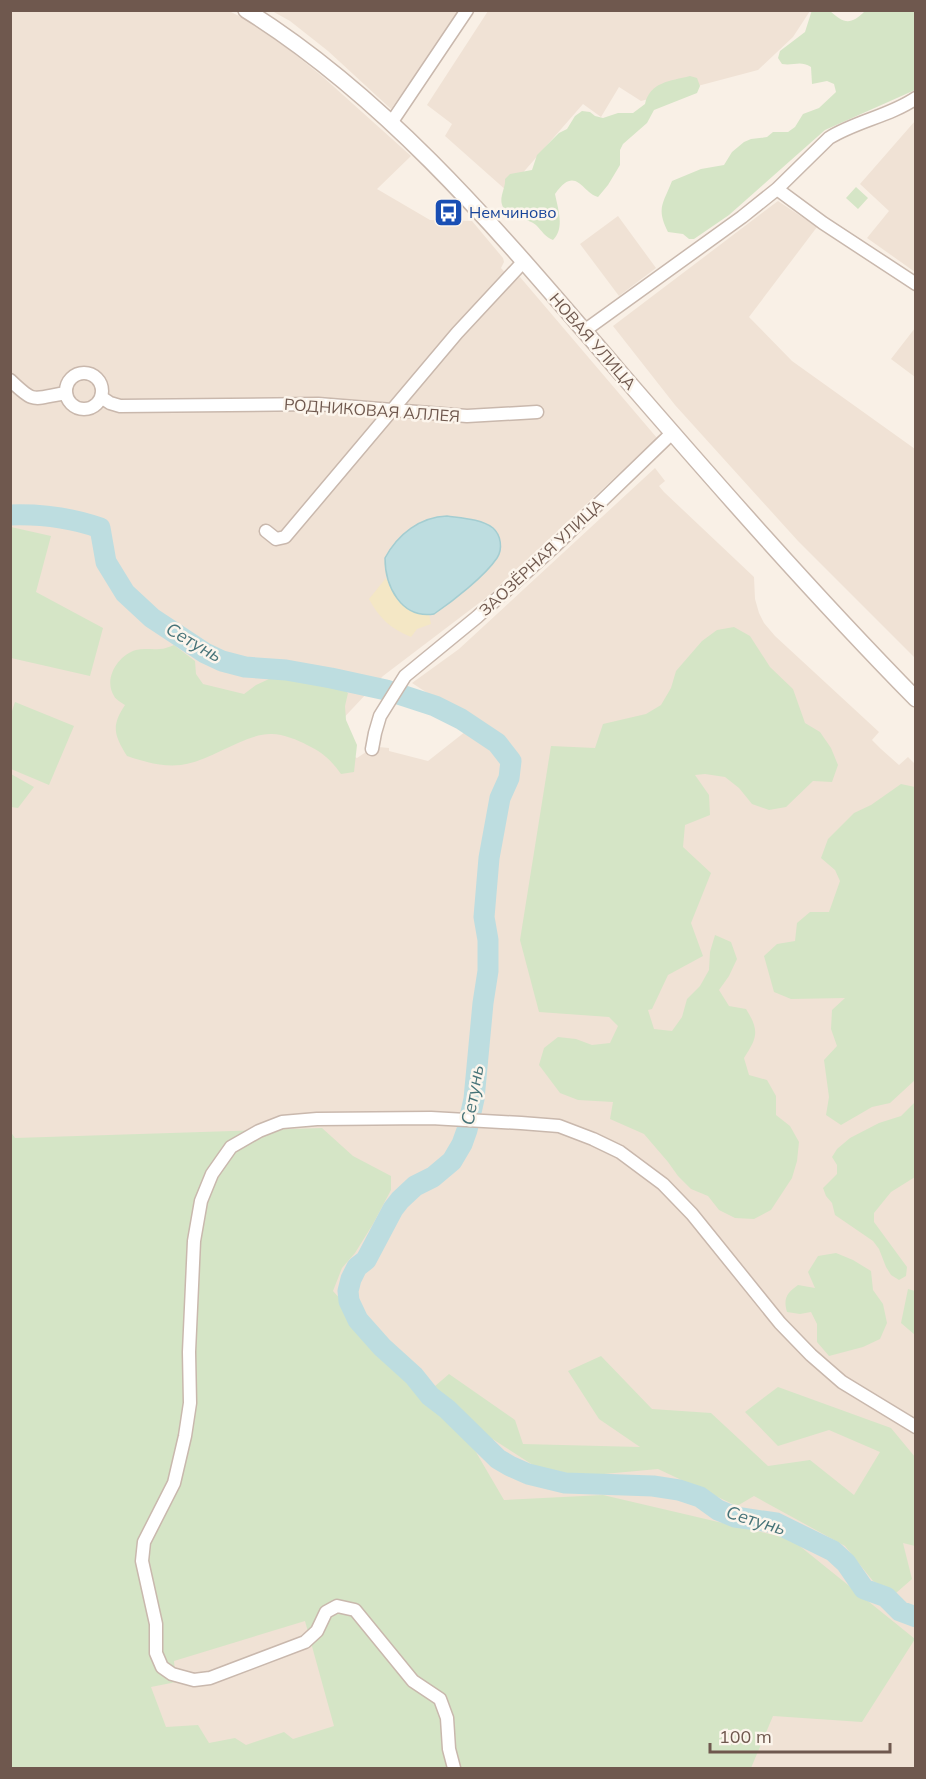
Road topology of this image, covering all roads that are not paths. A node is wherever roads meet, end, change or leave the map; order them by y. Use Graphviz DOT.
graph roads {
  1 [pos="246,10"];
  2 [pos="467,10"];
  3 [pos="915,98"];
  4 [pos="391,123"];
  5 [pos="777,189"];
  6 [pos="524,261"];
  7 [pos="915,284"];
  8 [pos="584,331"];
  9 [pos="10,380"];
  10 [pos="65,393"];
  11 [pos="101,397"];
  12 [pos="390,411"];
  13 [pos="537,412"];
  14 [pos="672,433"];
  15 [pos="266,531"];
  16 [pos="915,699"];
  17 [pos="372,749"];
  18 [pos="915,1427"];
  19 [pos="454,1768"];
  1 -- 4 [label="street, НОВАЯ УЛИЦА"];
  2 -- 4 [label="street"];
  3 -- 5 [label="street"];
  4 -- 6 [label="street, НОВАЯ УЛИЦА"];
  5 -- 7 [label="street"];
  5 -- 8 [label="street"];
  6 -- 8 [label="street, НОВАЯ УЛИЦА"];
  6 -- 12 [label="street"];
  8 -- 14 [label="street, НОВАЯ УЛИЦА"];
  9 -- 10 [label="street"];
  10 -- 11 [label="street"];
  10 -- 11 [label="street"];
  11 -- 12 [label="street, РОДНИКОВАЯ АЛЛЕЯ"];
  12 -- 13 [label="street, РОДНИКОВАЯ АЛЛЕЯ"];
  12 -- 15 [label="street"];
  14 -- 16 [label="street, НОВАЯ УЛИЦА"];
  14 -- 17 [label="street, ЗАОЗЁРНАЯ УЛИЦА"];
  18 -- 19 [label="street"];
}
